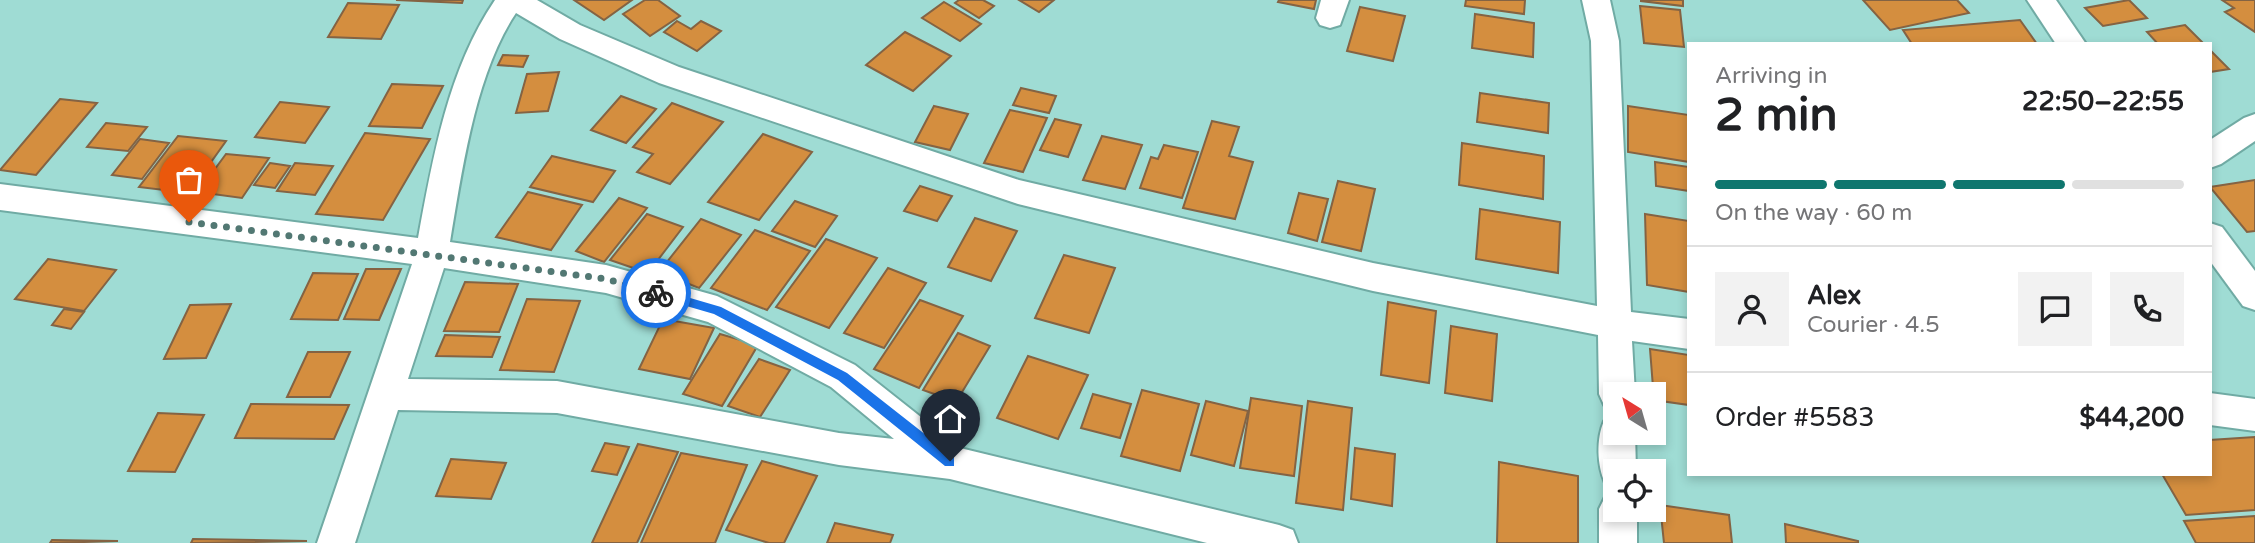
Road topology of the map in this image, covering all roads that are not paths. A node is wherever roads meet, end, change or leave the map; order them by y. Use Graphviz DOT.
graph roads {
  1 [pos="513,0"];
  2 [pos="1596,0"];
  3 [pos="2041,0"];
  4 [pos="2071,42"];
  5 [pos="2255,126"];
  6 [pos="2212,155"];
  7 [pos="0,197"];
  8 [pos="2212,239"];
  9 [pos="432,253"];
  10 [pos="2255,296"];
  11 [pos="1616,324"];
  12 [pos="1687,334"];
  13 [pos="1617,382"];
  14 [pos="385,394"];
  15 [pos="2212,409"];
  16 [pos="2255,415"];
  17 [pos="950,461"];
  18 [pos="1618,522"];
  19 [pos="336,543"];
  20 [pos="1279,543"];
  21 [pos="1618,543"];
  1 -- 9 [label="street"];
  1 -- 11 [label="street"];
  2 -- 11 [label="street"];
  3 -- 4 [label="street"];
  5 -- 6 [label="street"];
  7 -- 9 [label="street"];
  8 -- 10 [label="street"];
  9 -- 14 [label="street"];
  9 -- 17 [label="street"];
  11 -- 12 [label="street"];
  11 -- 13 [label="street"];
  14 -- 17 [label="street"];
  14 -- 19 [label="street"];
  15 -- 16 [label="street"];
  17 -- 20 [label="street"];
  18 -- 21 [label="street"];
}
